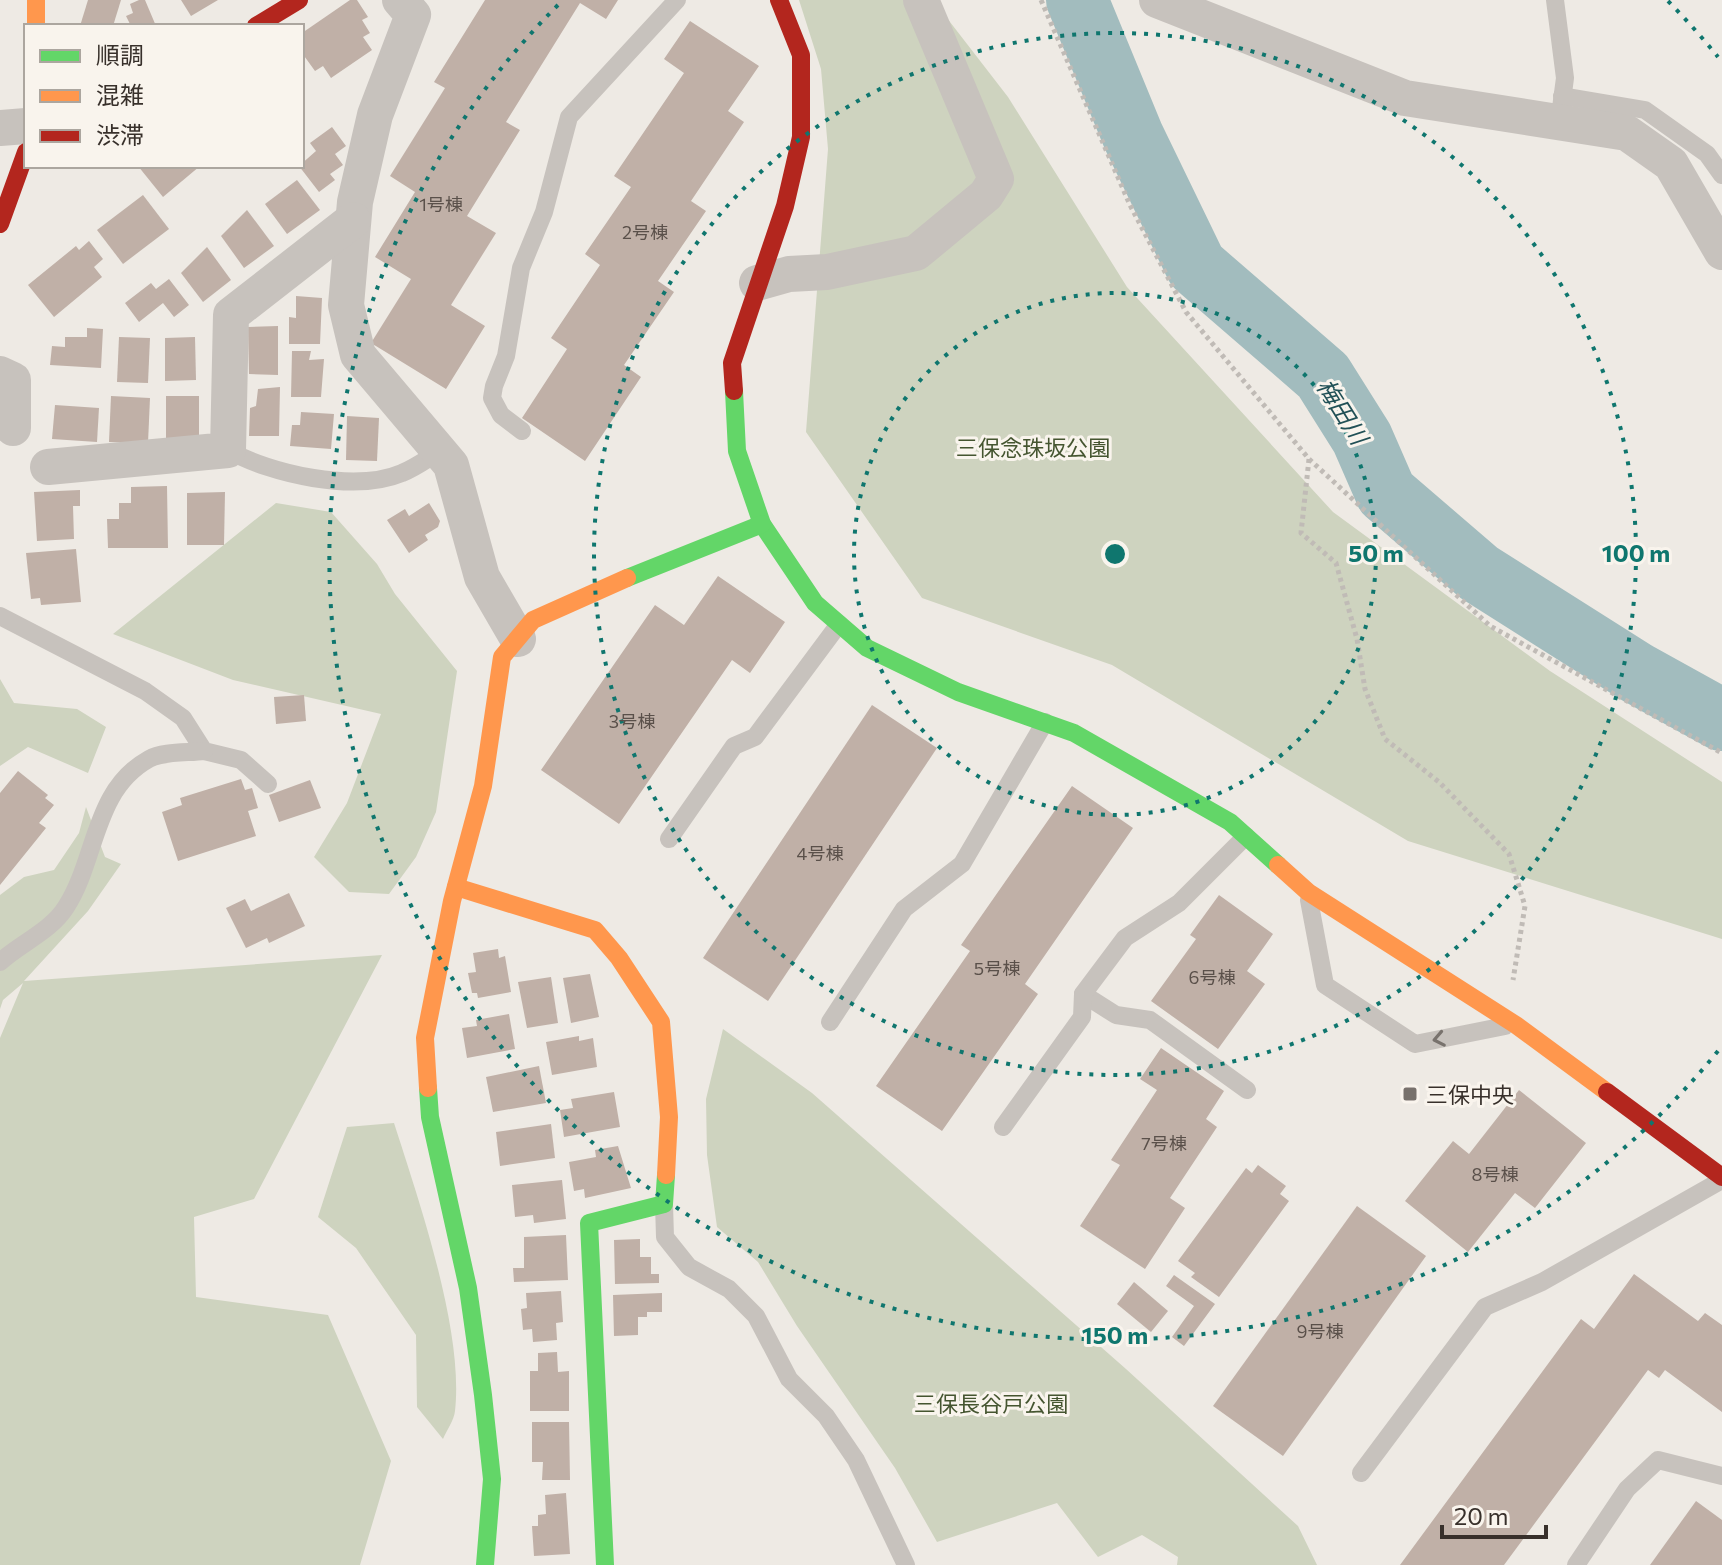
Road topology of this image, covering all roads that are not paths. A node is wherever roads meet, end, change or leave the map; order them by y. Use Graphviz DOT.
graph roads {
  1 [pos="36,0"];
  2 [pos="299,0"];
  3 [pos="400,0"];
  4 [pos="677,0"];
  5 [pos="779,0"];
  6 [pos="921,0"];
  7 [pos="1157,0"];
  8 [pos="1555,0"];
  9 [pos="36,24"];
  10 [pos="259,24"];
  11 [pos="1561,110"];
  12 [pos="24,126"];
  13 [pos="0,128"];
  14 [pos="24,158"];
  15 [pos="1722,175"];
  16 [pos="353,220"];
  17 [pos="0,224"];
  18 [pos="1722,252"];
  19 [pos="757,283"];
  20 [pos="0,374"];
  21 [pos="13,428"];
  22 [pos="522,431"];
  23 [pos="228,450"];
  24 [pos="440,451"];
  25 [pos="48,467"];
  26 [pos="762,524"];
  27 [pos="0,616"];
  28 [pos="839,624"];
  29 [pos="518,639"];
  30 [pos="1045,722"];
  31 [pos="204,751"];
  32 [pos="268,784"];
  33 [pos="1246,836"];
  34 [pos="669,839"];
  35 [pos="456,887"];
  36 [pos="1308,892"];
  37 [pos="0,962"];
  38 [pos="1083,994"];
  39 [pos="830,1022"];
  40 [pos="1516,1025"];
  41 [pos="1247,1090"];
  42 [pos="1003,1127"];
  43 [pos="1722,1179"];
  44 [pos="664,1204"];
  45 [pos="1361,1473"];
  46 [pos="1722,1476"];
  47 [pos="485,1565"];
  48 [pos="605,1565"];
  49 [pos="906,1565"];
  50 [pos="1576,1565"];
  1 -- 9 [label="street"];
  2 -- 10 [label="street"];
  3 -- 16 [label="street"];
  4 -- 22 [label="lane"];
  5 -- 19 [label="street"];
  6 -- 19 [label="street"];
  7 -- 11 [label="street"];
  8 -- 11 [label="lane"];
  11 -- 15 [label="lane"];
  11 -- 18 [label="street"];
  12 -- 13 [label="street"];
  14 -- 17 [label="street"];
  16 -- 23 [label="street"];
  16 -- 24 [label="street"];
  19 -- 26 [label="street"];
  20 -- 21 [label="street"];
  23 -- 24 [label="lane"];
  23 -- 25 [label="street"];
  24 -- 29 [label="street"];
  26 -- 28 [label="street"];
  26 -- 29 [label="street"];
  27 -- 31 [label="lane"];
  28 -- 30 [label="street"];
  28 -- 34 [label="lane"];
  29 -- 35 [label="street"];
  30 -- 33 [label="street"];
  30 -- 39 [label="lane"];
  31 -- 32 [label="lane"];
  31 -- 37 [label="lane"];
  33 -- 36 [label="street"];
  33 -- 38 [label="lane"];
  35 -- 44 [label="street"];
  35 -- 47 [label="street"];
  36 -- 40 [label="street"];
  40 -- 36 [label="lane, one-way"];
  38 -- 41 [label="lane"];
  38 -- 42 [label="lane"];
  40 -- 43 [label="street"];
  43 -- 45 [label="lane"];
  44 -- 48 [label="street"];
  44 -- 49 [label="lane"];
  46 -- 50 [label="lane"];
}
